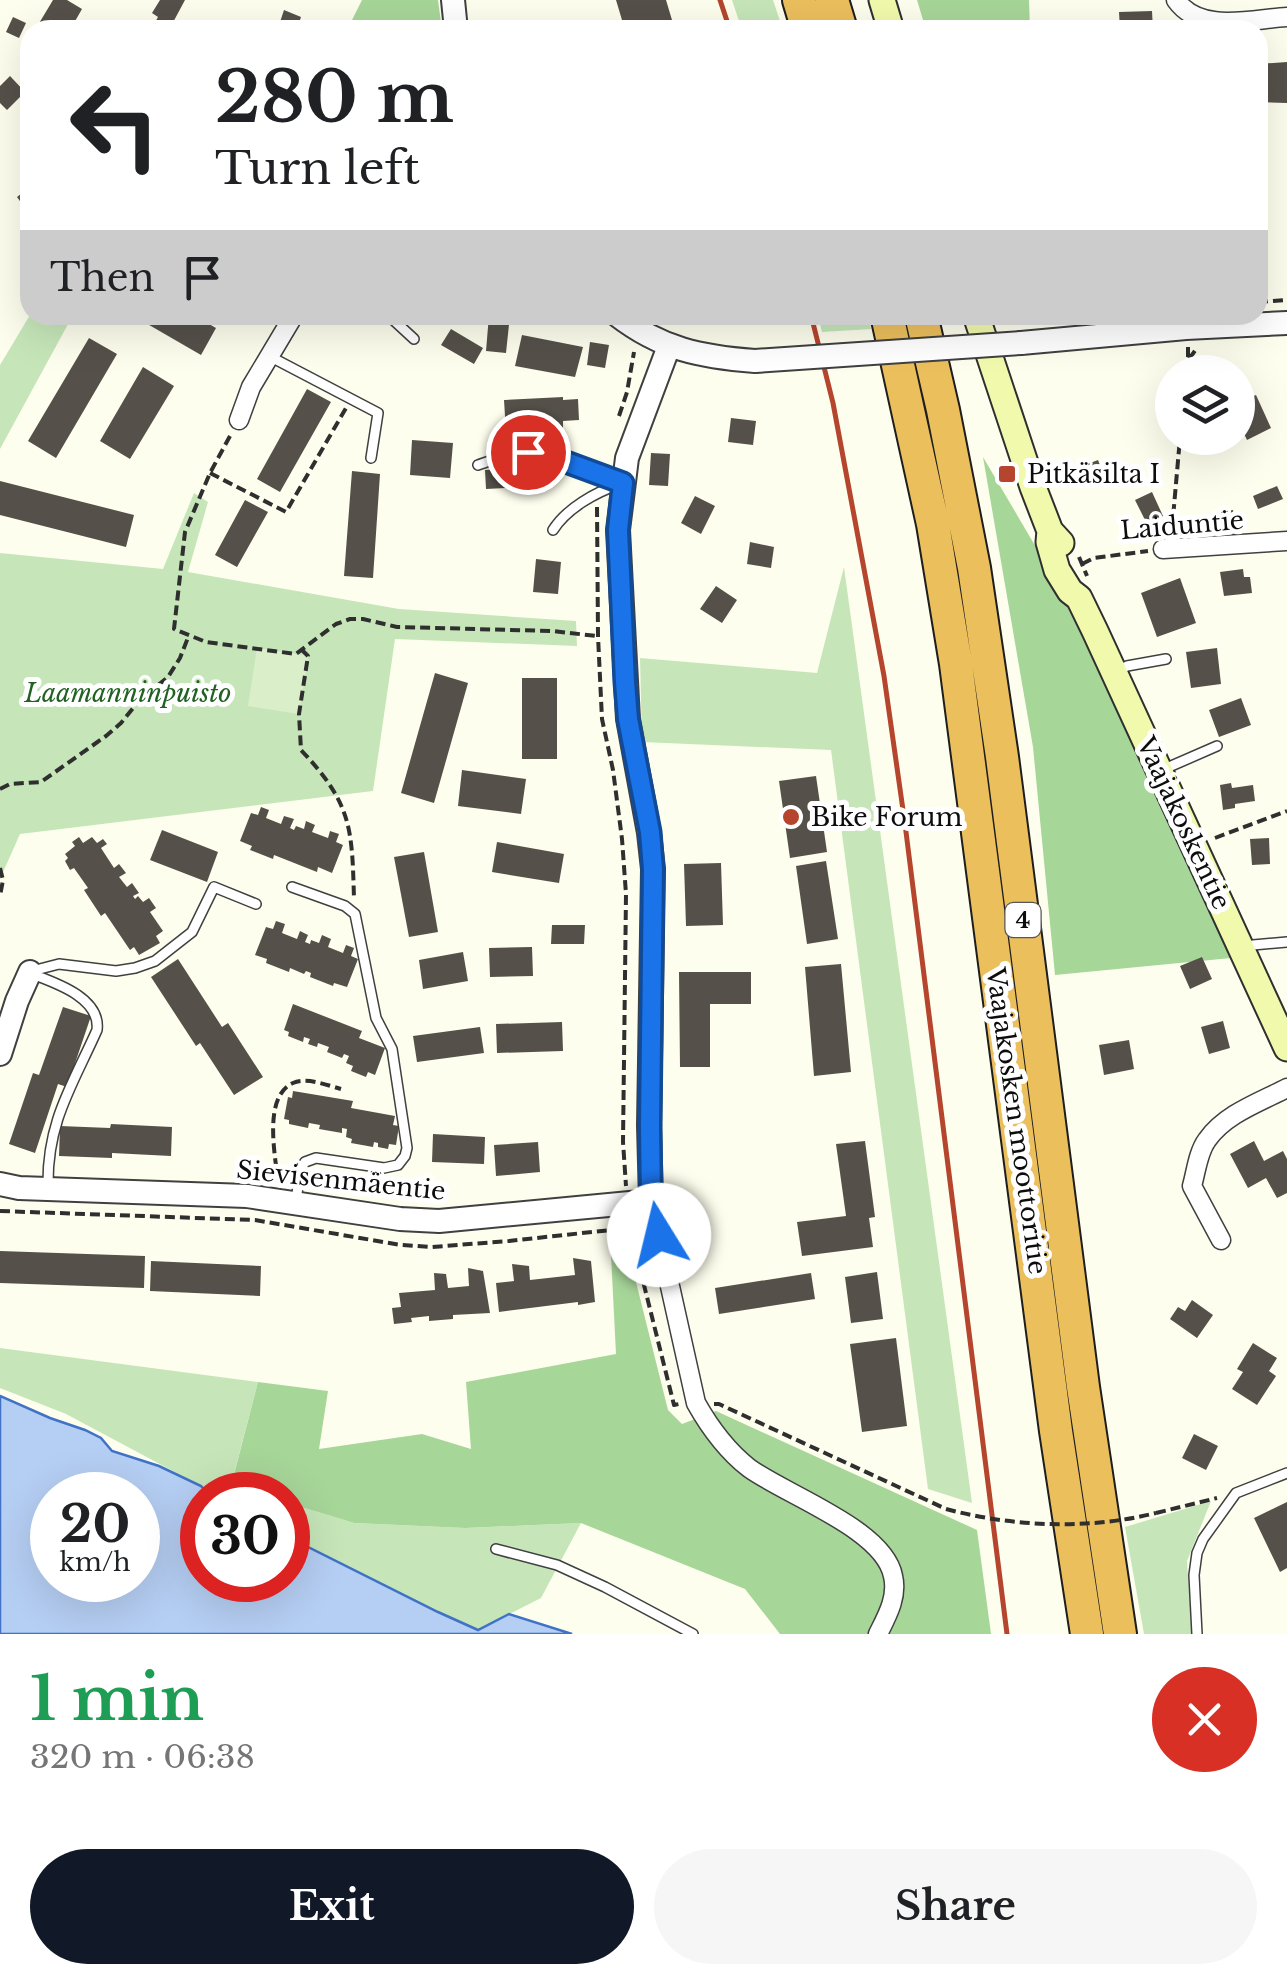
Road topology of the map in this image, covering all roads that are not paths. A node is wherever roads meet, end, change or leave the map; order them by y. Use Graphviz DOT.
graph roads {
  1 [pos="1176,0"];
  2 [pos="1287,17"];
  3 [pos="1206,20"];
  4 [pos="1243,20"];
  5 [pos="288,325"];
  6 [pos="399,325"];
  7 [pos="630,325"];
  8 [pos="889,325"];
  9 [pos="922,325"];
  10 [pos="979,325"];
  11 [pos="1130,325"];
  12 [pos="1157,325"];
  13 [pos="1262,325"];
  14 [pos="414,339"];
  15 [pos="669,346"];
  16 [pos="270,356"];
  17 [pos="239,420"];
  18 [pos="371,458"];
  19 [pos="478,466"];
  20 [pos="623,483"];
  21 [pos="553,530"];
  22 [pos="1287,541"];
  23 [pos="1168,549"];
  24 [pos="1166,660"];
  25 [pos="1114,672"];
  26 [pos="1216,746"];
  27 [pos="1160,771"];
  28 [pos="292,887"];
  29 [pos="256,904"];
  30 [pos="1287,942"];
  31 [pos="1243,950"];
  32 [pos="30,972"];
  33 [pos="1287,1048"];
  34 [pos="0,1054"];
  35 [pos="1287,1088"];
  36 [pos="0,1184"];
  37 [pos="48,1189"];
  38 [pos="286,1200"];
  39 [pos="651,1201"];
  40 [pos="1221,1240"];
  41 [pos="1287,1473"];
  42 [pos="496,1549"];
  43 [pos="1084,1627"];
  44 [pos="693,1634"];
  45 [pos="878,1634"];
  46 [pos="1120,1634"];
  47 [pos="1197,1634"];
  1 -- 3 [label="street"];
  2 -- 4 [label="street"];
  5 -- 16 [label="street"];
  6 -- 14 [label="lane"];
  7 -- 15 [label="street"];
  8 -- 43 [label="highway, Vaajakosken moottoritie / 4"];
  9 -- 46 [label="highway, Vaajakosken moottoritie / 4"];
  10 -- 25 [label="main road, Vaajakoskentie"];
  11 -- 15 [label="street, bridge"];
  12 -- 13 [label="street"];
  15 -- 20 [label="street"];
  16 -- 17 [label="street"];
  16 -- 18 [label="lane"];
  19 -- 20 [label="lane"];
  20 -- 21 [label="lane"];
  20 -- 39 [label="street"];
  22 -- 23 [label="street, Laiduntie"];
  24 -- 25 [label="lane"];
  25 -- 27 [label="main road, Vaajakoskentie"];
  26 -- 27 [label="lane"];
  27 -- 31 [label="main road, Vaajakoskentie"];
  28 -- 38 [label="lane"];
  29 -- 32 [label="lane"];
  30 -- 31 [label="lane"];
  31 -- 33 [label="main road, Vaajakoskentie"];
  32 -- 34 [label="street"];
  32 -- 37 [label="lane"];
  35 -- 40 [label="street"];
  36 -- 37 [label="street, Sievisenmäentie"];
  37 -- 38 [label="street, Sievisenmäentie"];
  38 -- 39 [label="street, Sievisenmäentie"];
  39 -- 45 [label="street"];
  41 -- 47 [label="lane"];
  42 -- 44 [label="lane"];
}
